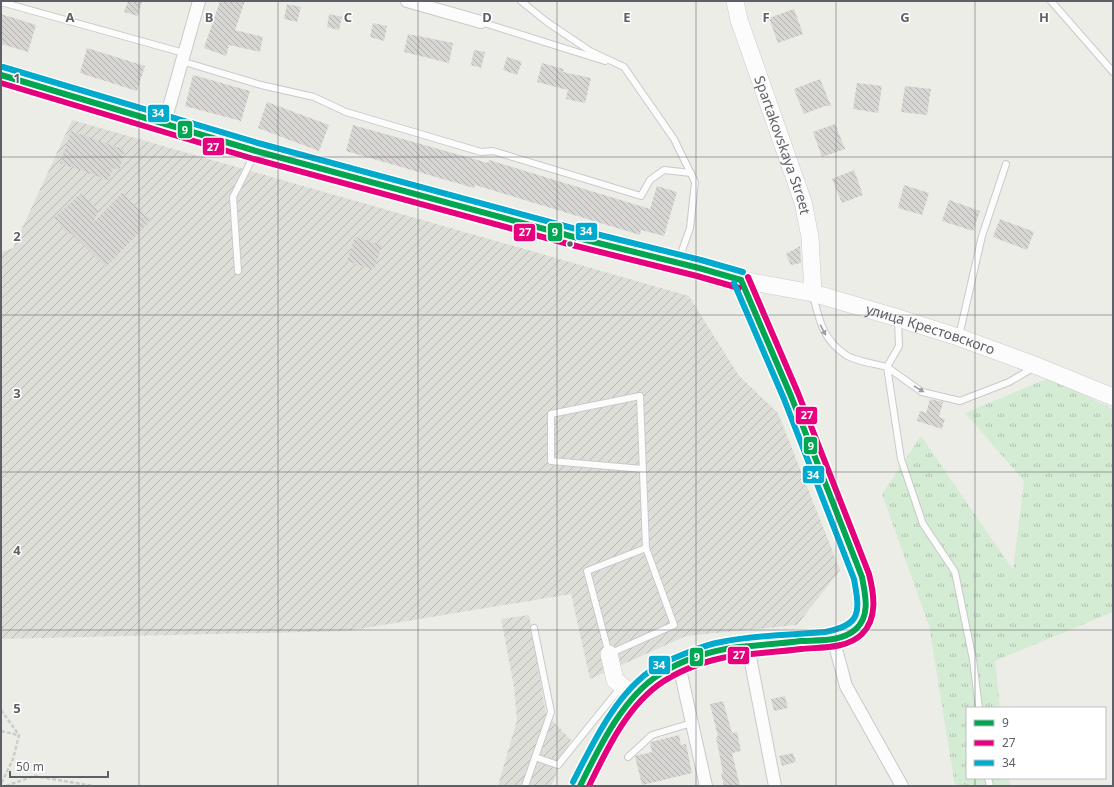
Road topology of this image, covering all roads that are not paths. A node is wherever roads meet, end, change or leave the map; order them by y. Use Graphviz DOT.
graph roads {
  1 [pos="199,1"];
  2 [pos="407,1"];
  3 [pos="521,1"];
  4 [pos="735,1"];
  5 [pos="1051,1"];
  6 [pos="1,2"];
  7 [pos="481,22"];
  8 [pos="183,57"];
  9 [pos="624,67"];
  10 [pos="1113,72"];
  11 [pos="1,75"];
  12 [pos="164,125"];
  13 [pos="256,151"];
  14 [pos="1006,164"];
  15 [pos="691,173"];
  16 [pos="677,264"];
  17 [pos="238,272"];
  18 [pos="741,280"];
  19 [pos="813,293"];
  20 [pos="898,318"];
  21 [pos="958,337"];
  22 [pos="1037,366"];
  23 [pos="887,367"];
  24 [pos="1113,397"];
  25 [pos="643,469"];
  26 [pos="646,548"];
  27 [pos="534,628"];
  28 [pos="833,638"];
  29 [pos="748,646"];
  30 [pos="609,654"];
  31 [pos="679,665"];
  32 [pos="622,686"];
  33 [pos="635,697"];
  34 [pos="979,707"];
  35 [pos="692,723"];
  36 [pos="535,757"];
  37 [pos="628,757"];
  38 [pos="525,786"];
  39 [pos="580,786"];
  40 [pos="706,786"];
  41 [pos="775,786"];
  42 [pos="902,786"];
  1 -- 8 [label="street"];
  2 -- 7 [label="street"];
  3 -- 9 [label="lane"];
  4 -- 19 [label="main road, Spartakovskaya Street"];
  5 -- 10 [label="lane"];
  6 -- 8 [label="lane"];
  7 -- 9 [label="lane"];
  8 -- 12 [label="street"];
  8 -- 15 [label="lane"];
  9 -- 15 [label="lane"];
  11 -- 12 [label="main road, улица Крестовского"];
  12 -- 13 [label="main road, улица Крестовского"];
  13 -- 16 [label="main road, улица Крестовского"];
  13 -- 17 [label="lane"];
  14 -- 21 [label="lane"];
  15 -- 16 [label="lane"];
  16 -- 18 [label="main road, улица Крестовского"];
  18 -- 19 [label="main road, улица Крестовского"];
  18 -- 28 [label="main road"];
  19 -- 20 [label="main road, улица Крестовского"];
  19 -- 23 [label="lane, one-way"];
  20 -- 21 [label="main road, улица Крестовского"];
  20 -- 23 [label="lane"];
  21 -- 22 [label="main road, улица Крестовского"];
  23 -- 22 [label="lane, one-way"];
  22 -- 24 [label="main road, улица Крестовского"];
  23 -- 34 [label="lane"];
  25 -- 25 [label="lane"];
  25 -- 26 [label="lane"];
  26 -- 30 [label="lane"];
  26 -- 30 [label="lane"];
  27 -- 36 [label="lane"];
  28 -- 29 [label="main road"];
  28 -- 42 [label="street"];
  29 -- 31 [label="main road"];
  29 -- 41 [label="street"];
  30 -- 32 [label="main road"];
  31 -- 33 [label="main road"];
  31 -- 35 [label="street"];
  32 -- 33 [label="main road"];
  32 -- 36 [label="lane"];
  33 -- 39 [label="main road"];
  35 -- 37 [label="lane"];
  35 -- 40 [label="street"];
  36 -- 38 [label="lane"];
}
